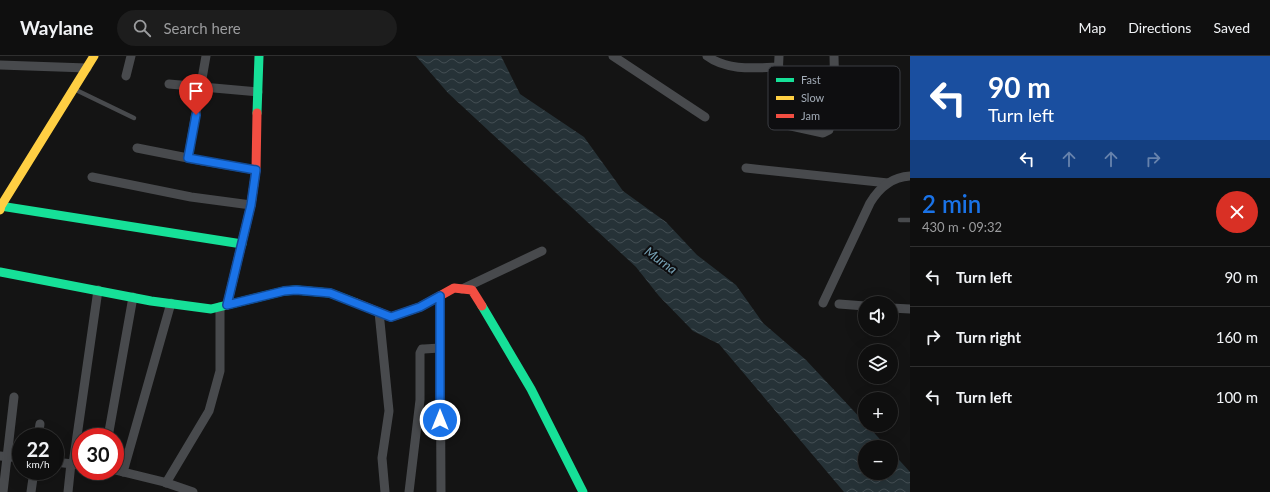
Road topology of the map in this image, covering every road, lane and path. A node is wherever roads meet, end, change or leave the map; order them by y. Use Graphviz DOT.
graph roads {
  1 [pos="94,56"];
  2 [pos="131,56"];
  3 [pos="206,56"];
  4 [pos="259,56"];
  5 [pos="613,56"];
  6 [pos="706,56"];
  7 [pos="779,56"];
  8 [pos="0,65"];
  9 [pos="778,66"];
  10 [pos="87,68"];
  11 [pos="768,68"];
  12 [pos="126,76"];
  13 [pos="169,84"];
  14 [pos="201,86"];
  15 [pos="74,89"];
  16 [pos="258,92"];
  17 [pos="705,117"];
  18 [pos="134,118"];
  19 [pos="809,130"];
  20 [pos="829,130"];
  21 [pos="138,148"];
  22 [pos="188,158"];
  23 [pos="746,168"];
  24 [pos="256,170"];
  25 [pos="910,176"];
  26 [pos="92,177"];
  27 [pos="888,183"];
  28 [pos="251,205"];
  29 [pos="0,207"];
  30 [pos="900,220"];
  31 [pos="910,220"];
  32 [pos="242,244"];
  33 [pos="542,251"];
  34 [pos="0,272"];
  35 [pos="461,289"];
  36 [pos="98,290"];
  37 [pos="440,296"];
  38 [pos="133,297"];
  39 [pos="171,303"];
  40 [pos="823,303"];
  41 [pos="839,304"];
  42 [pos="858,305"];
  43 [pos="223,306"];
  44 [pos="898,309"];
  45 [pos="910,310"];
  46 [pos="379,312"];
  47 [pos="440,348"];
  48 [pos="14,397"];
  49 [pos="40,424"];
  50 [pos="39,428"];
  51 [pos="80,428"];
  52 [pos="110,428"];
  53 [pos="124,455"];
  54 [pos="4,457"];
  55 [pos="124,472"];
  56 [pos="72,476"];
  57 [pos="33,480"];
  58 [pos="166,483"];
  59 [pos="3,492"];
  60 [pos="31,492"];
  61 [pos="68,492"];
  62 [pos="193,492"];
  63 [pos="385,492"];
  64 [pos="409,492"];
  65 [pos="441,492"];
  66 [pos="583,492"];
  1 -- 10 [label="street"];
  2 -- 12 [label="street"];
  3 -- 14 [label="street"];
  4 -- 16 [label="street"];
  5 -- 17 [label="street"];
  6 -- 11 [label="street"];
  7 -- 9 [label="street"];
  8 -- 10 [label="street"];
  10 -- 15 [label="street"];
  13 -- 14 [label="street"];
  14 -- 16 [label="street"];
  14 -- 22 [label="street"];
  15 -- 18 [label="lane"];
  15 -- 29 [label="street"];
  16 -- 24 [label="street"];
  19 -- 20 [label="street"];
  21 -- 22 [label="street"];
  22 -- 24 [label="street"];
  23 -- 27 [label="street"];
  24 -- 28 [label="street"];
  25 -- 27 [label="street"];
  26 -- 28 [label="street"];
  27 -- 40 [label="street"];
  28 -- 32 [label="street"];
  29 -- 32 [label="street"];
  30 -- 31 [label="lane"];
  32 -- 43 [label="street"];
  33 -- 35 [label="street"];
  34 -- 36 [label="street"];
  35 -- 37 [label="street"];
  35 -- 66 [label="street"];
  36 -- 38 [label="street"];
  36 -- 51 [label="street"];
  37 -- 46 [label="street"];
  37 -- 47 [label="street"];
  38 -- 39 [label="street"];
  38 -- 52 [label="street"];
  39 -- 43 [label="street"];
  39 -- 53 [label="street"];
  41 -- 42 [label="street"];
  43 -- 46 [label="street"];
  43 -- 58 [label="street"];
  44 -- 45 [label="street"];
  46 -- 63 [label="street"];
  47 -- 64 [label="street"];
  47 -- 65 [label="street"];
  48 -- 54 [label="street"];
  49 -- 50 [label="street"];
  54 -- 59 [label="street"];
  55 -- 58 [label="street"];
  56 -- 61 [label="street"];
  57 -- 60 [label="street"];
  58 -- 62 [label="street"];
}
